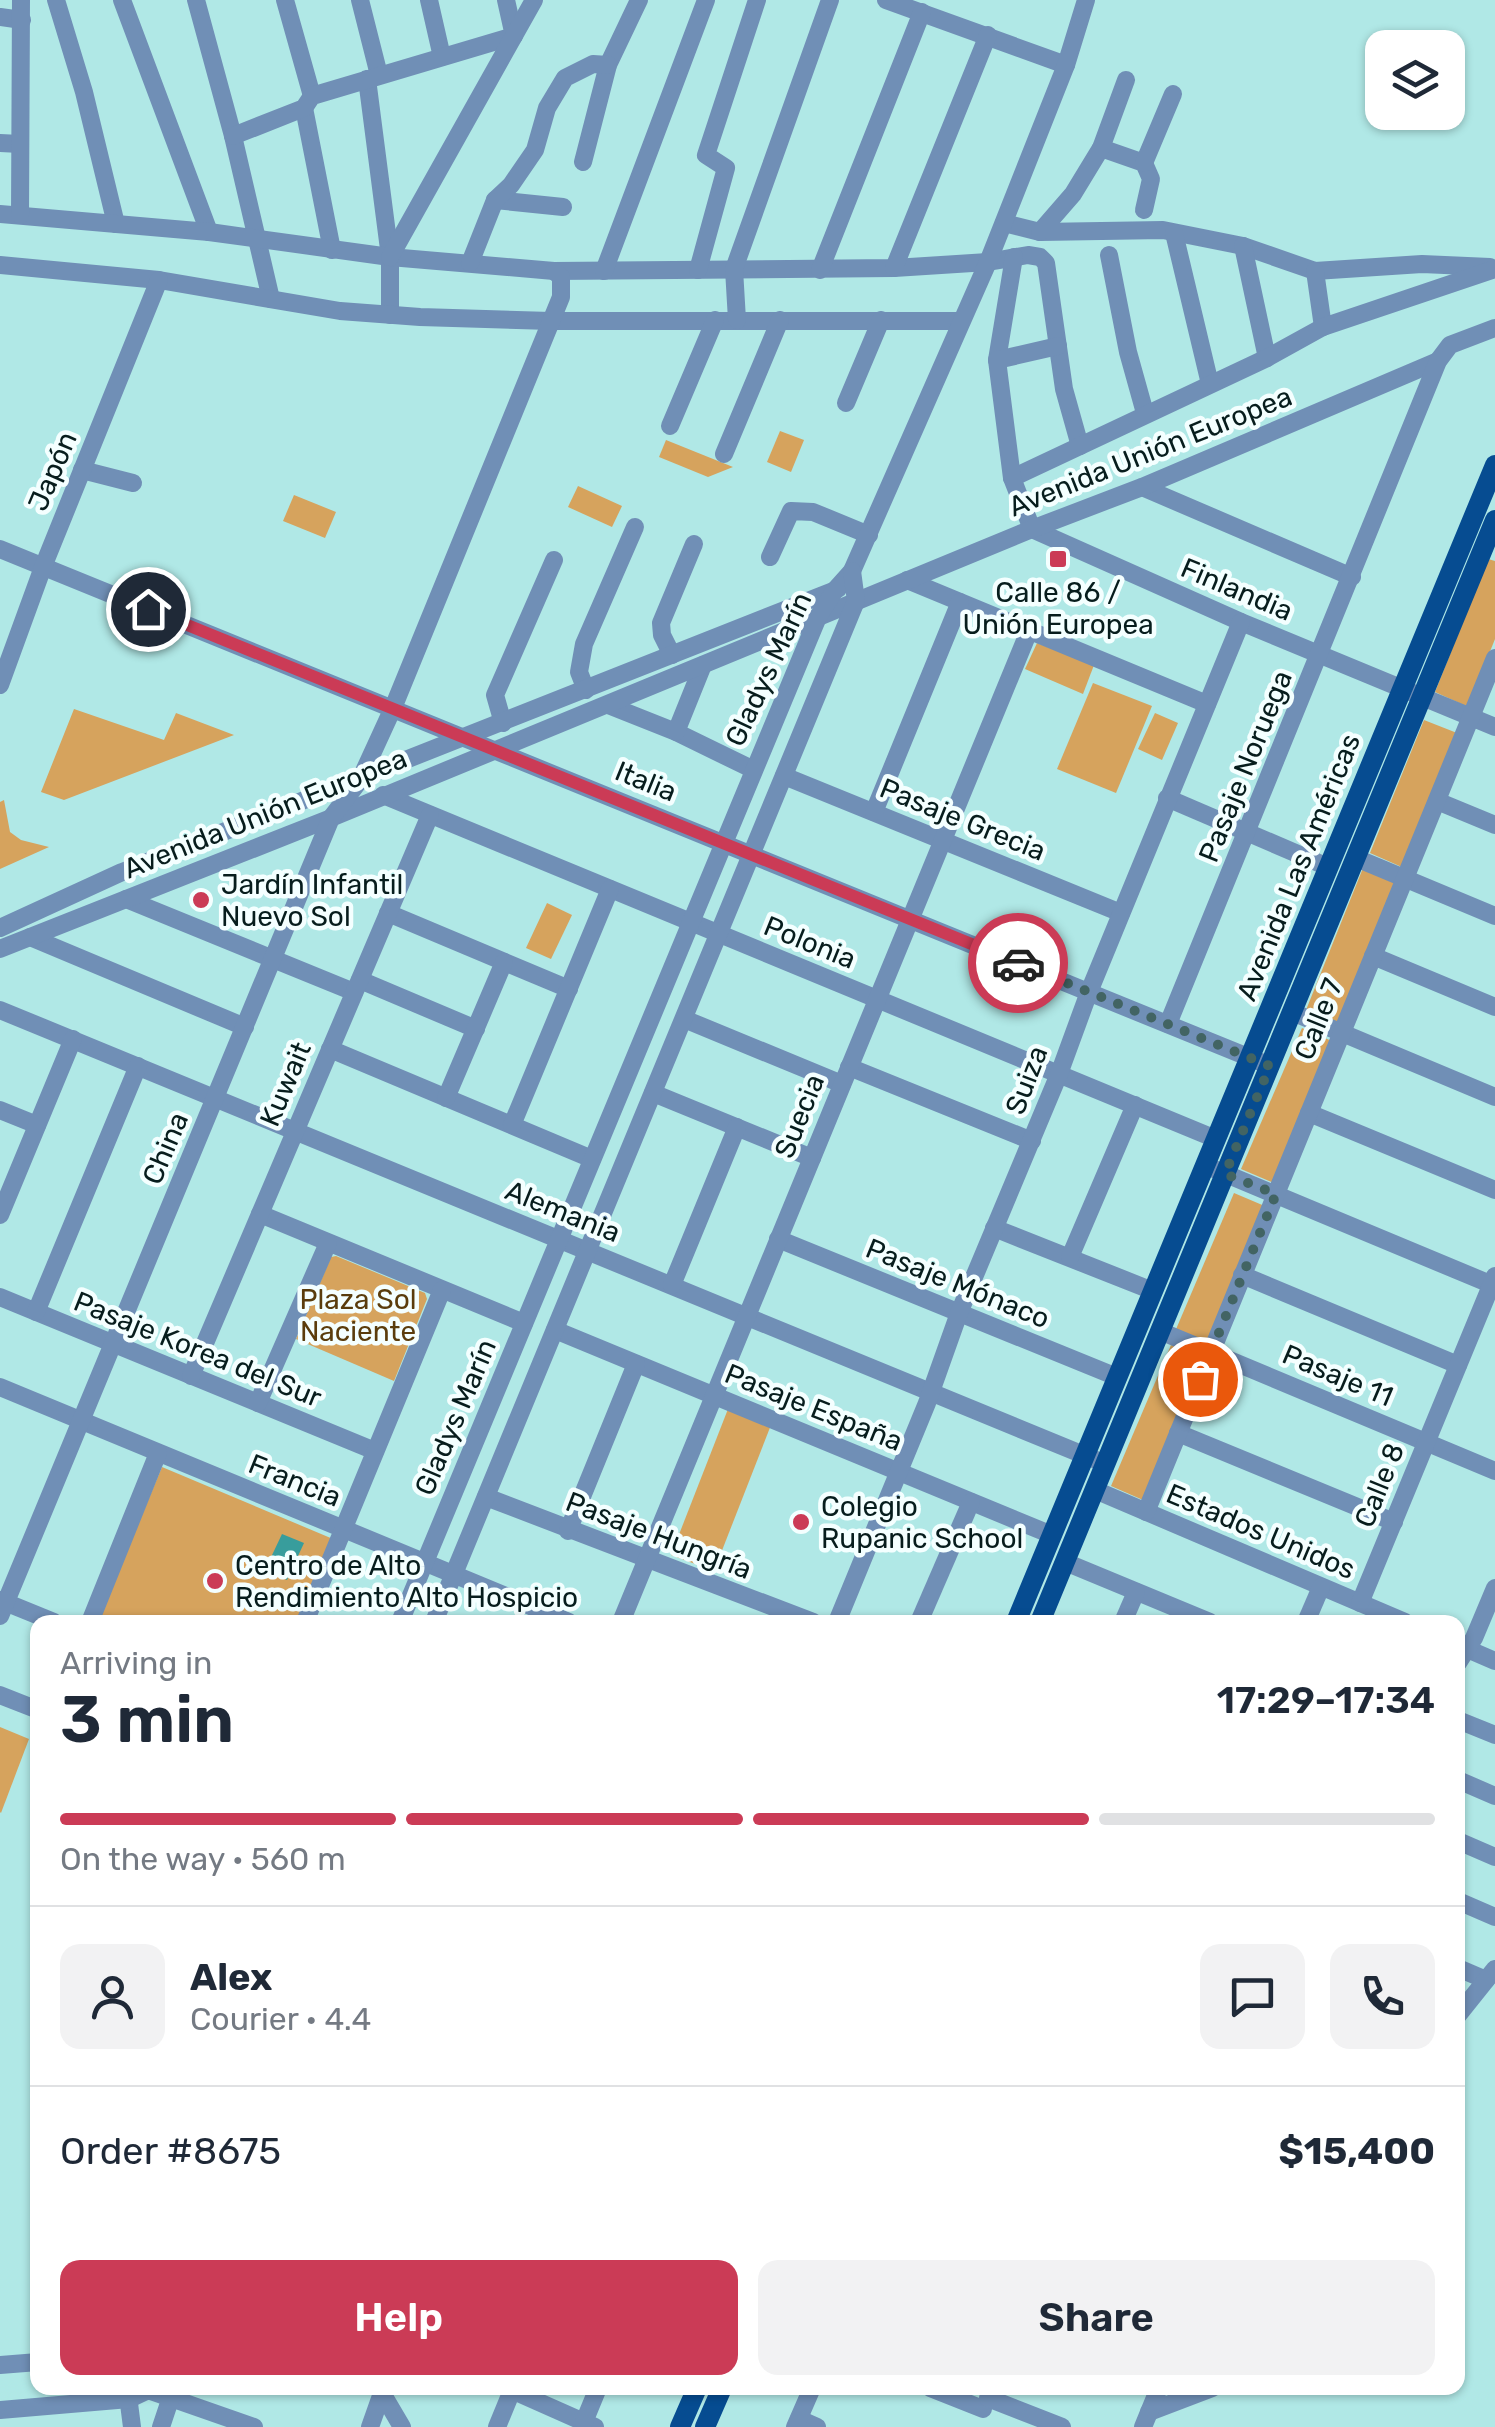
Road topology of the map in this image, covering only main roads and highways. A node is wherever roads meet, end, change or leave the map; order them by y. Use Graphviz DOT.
graph roads {
  1 [pos="1495,465"];
  2 [pos="1487,530"];
  3 [pos="1412,692"];
  4 [pos="1019,1615"];
  5 [pos="1043,1615"];
  6 [pos="694,2395"];
  7 [pos="719,2395"];
  8 [pos="680,2427"];
  9 [pos="705,2427"];
  1 -- 2 [label="main road, Avenida Las Américas"];
  2 -- 3 [label="main road, Avenida Las Américas"];
  3 -- 4 [label="main road, Avenida Las Américas"];
  3 -- 5 [label="main road, Avenida Las Américas"];
  6 -- 8 [label="main road"];
  7 -- 9 [label="main road"];
}
